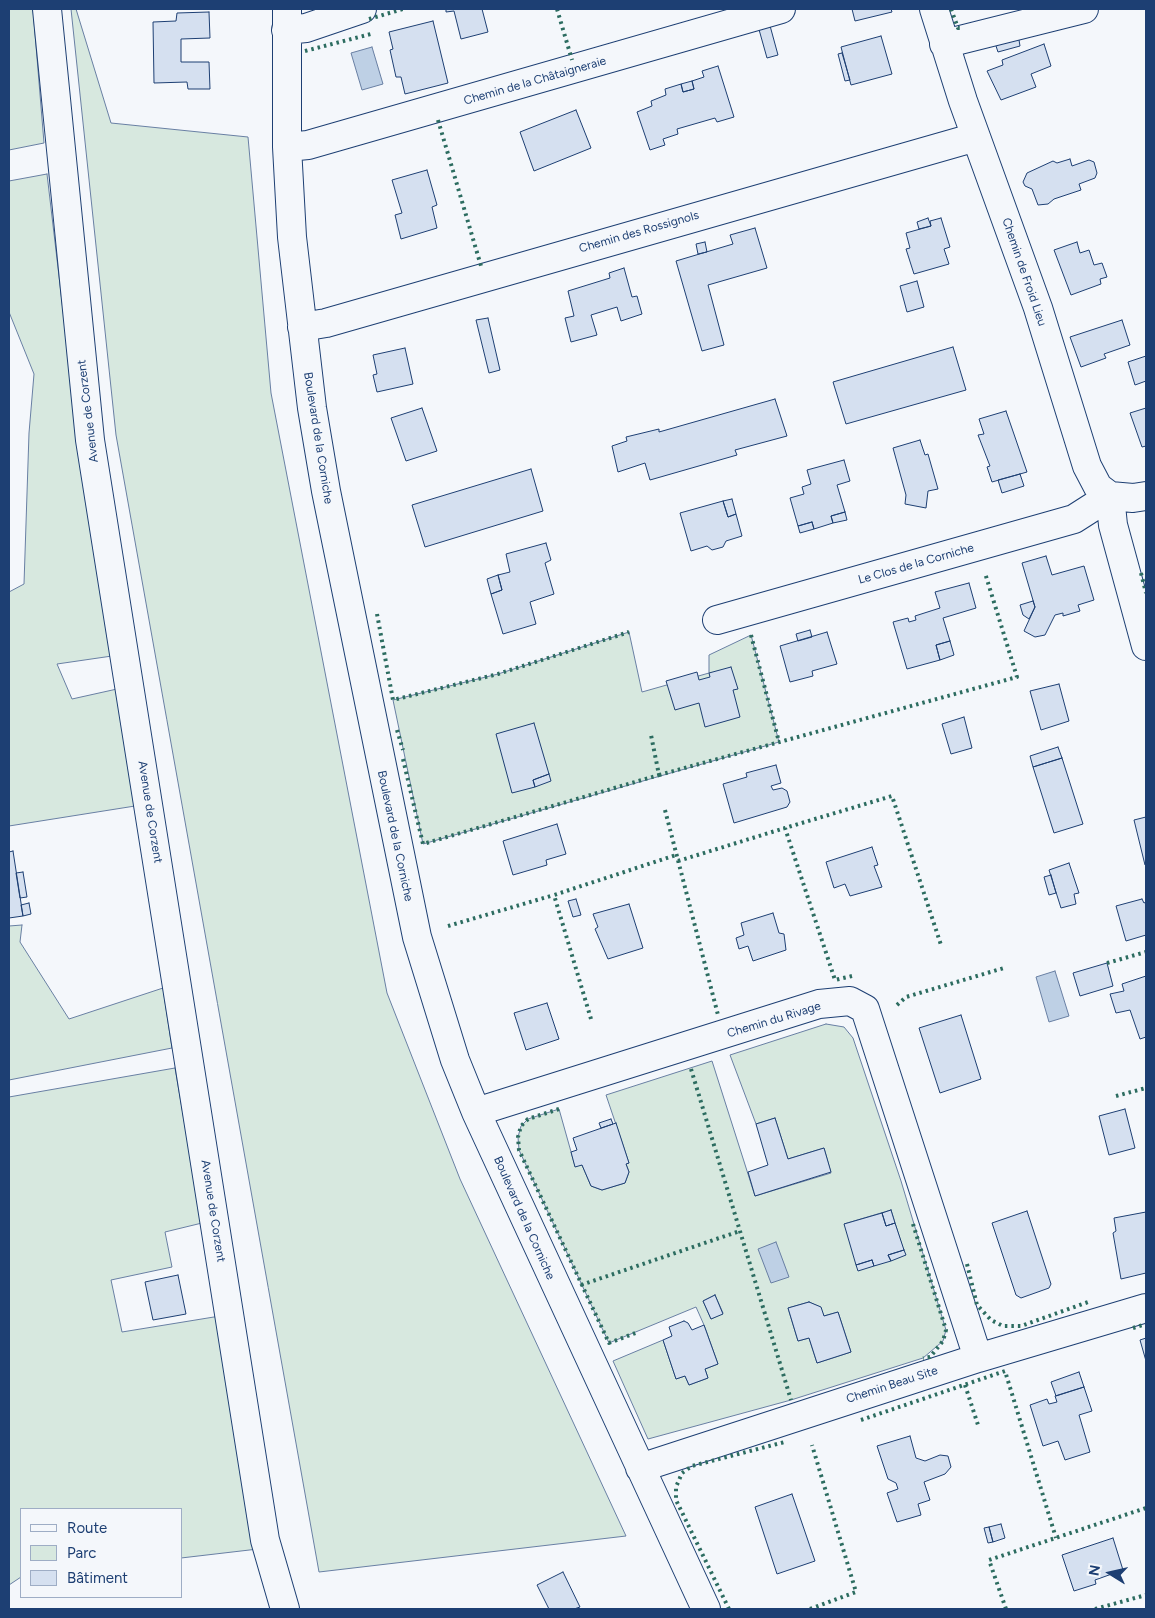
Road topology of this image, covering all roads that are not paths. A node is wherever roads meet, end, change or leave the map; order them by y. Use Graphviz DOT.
graph roads {
  1 [pos="47,9"];
  2 [pos="362,9"];
  3 [pos="781,9"];
  4 [pos="934,9"];
  5 [pos="1084,9"];
  6 [pos="287,19"];
  7 [pos="944,44"];
  8 [pos="976,137"];
  9 [pos="287,147"];
  10 [pos="302,327"];
  11 [pos="1110,496"];
  12 [pos="1146,496"];
  13 [pos="717,620"];
  14 [pos="1146,646"];
  15 [pos="476,1112"];
  16 [pos="1146,1308"];
  17 [pos="978,1358"];
  18 [pos="640,1468"];
  19 [pos="285,1609"];
  20 [pos="706,1609"];
  1 -- 19 [label="street, Avenue de Corzent"];
  2 -- 6 [label="street"];
  3 -- 9 [label="street, Chemin de la Châtaigneraie"];
  4 -- 7 [label="street, Chemin de Froid Lieu"];
  5 -- 7 [label="street"];
  6 -- 9 [label="street, Boulevard de la Corniche"];
  7 -- 8 [label="street, Chemin de Froid Lieu"];
  8 -- 10 [label="street, Chemin des Rossignols"];
  8 -- 11 [label="street, Chemin de Froid Lieu"];
  9 -- 10 [label="street, Boulevard de la Corniche"];
  10 -- 15 [label="street, Boulevard de la Corniche"];
  11 -- 12 [label="street"];
  11 -- 13 [label="street, Le Clos de la Corniche"];
  11 -- 14 [label="street"];
  15 -- 17 [label="street, Chemin du Rivage"];
  15 -- 18 [label="street, Boulevard de la Corniche"];
  16 -- 17 [label="street, Chemin Beau Site"];
  17 -- 18 [label="street, Chemin Beau Site"];
  18 -- 20 [label="street, Boulevard de la Corniche"];
}
